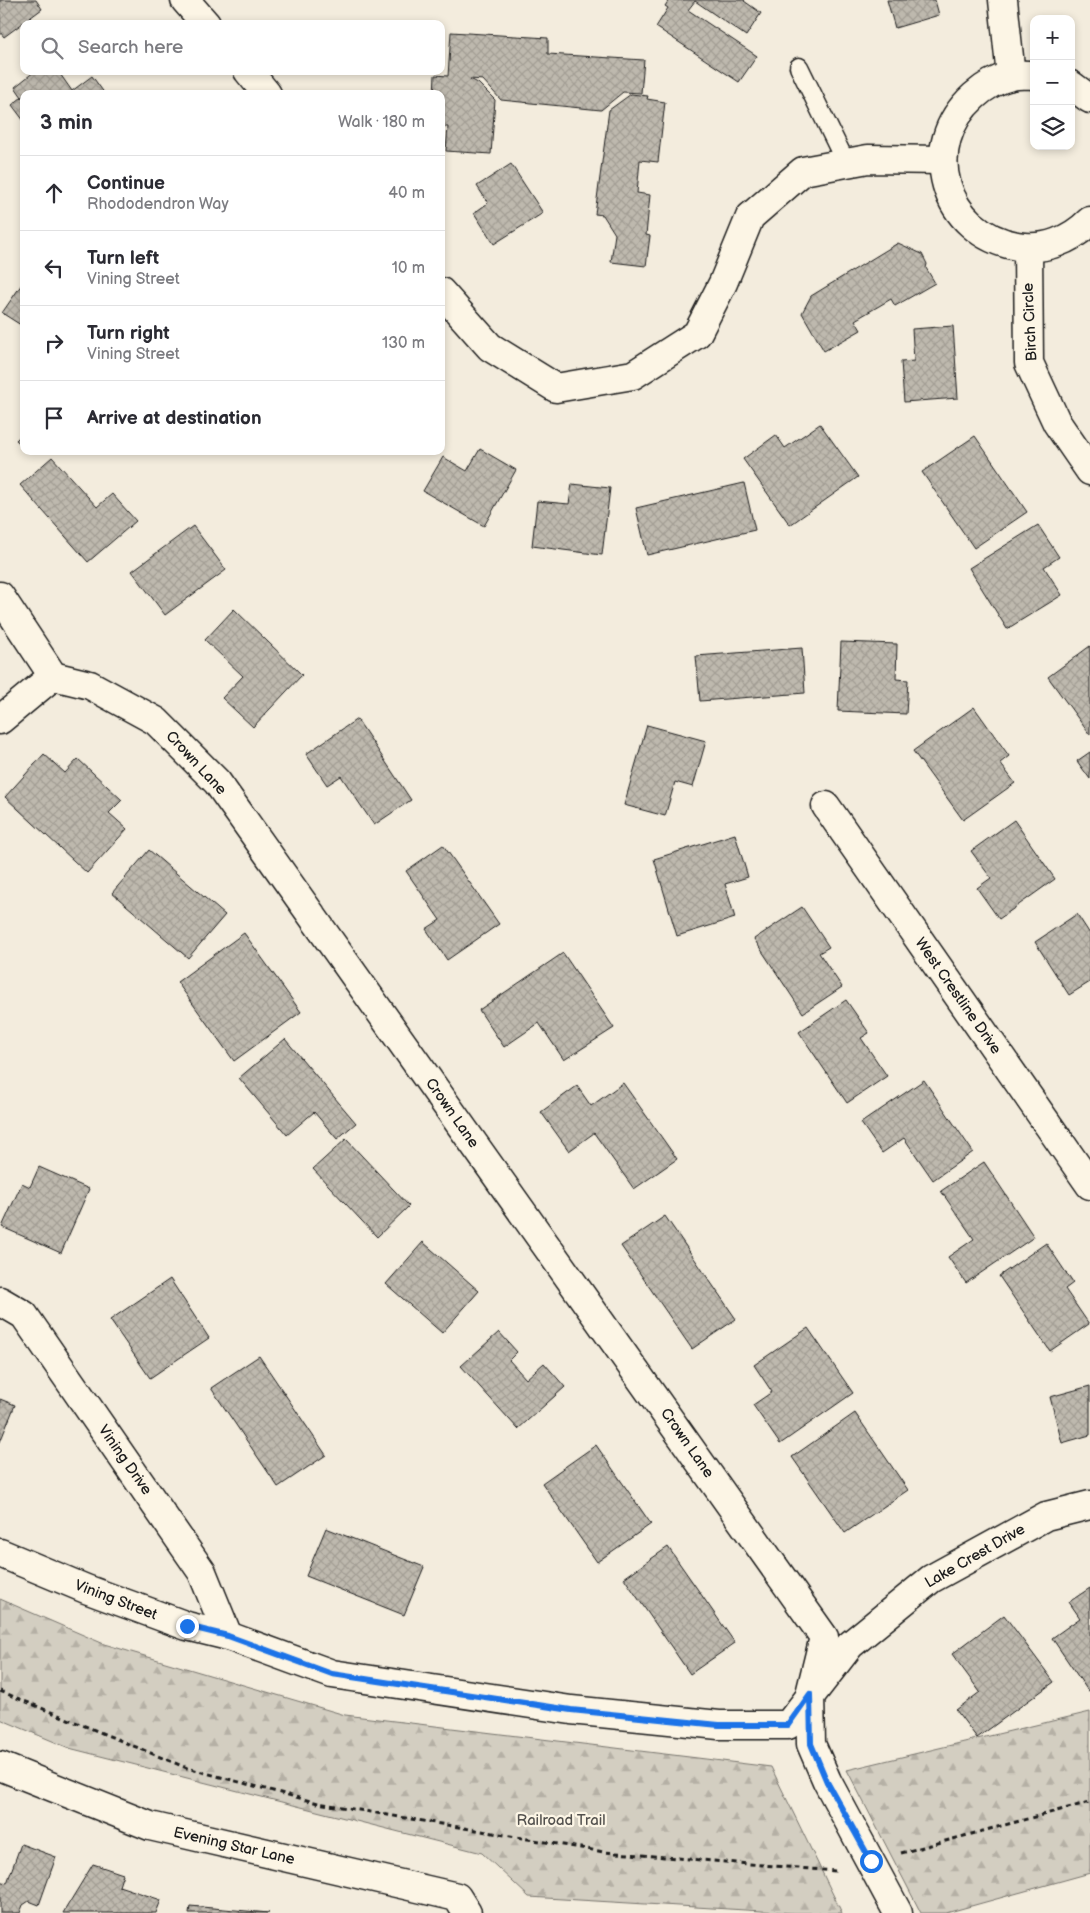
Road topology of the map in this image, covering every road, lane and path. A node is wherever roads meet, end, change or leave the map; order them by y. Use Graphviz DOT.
graph roads {
  1 [pos="185,0"];
  2 [pos="1003,0"];
  3 [pos="202,20"];
  4 [pos="799,67"];
  5 [pos="251,75"];
  6 [pos="1022,75"];
  7 [pos="1075,88"];
  8 [pos="265,90"];
  9 [pos="1090,99"];
  10 [pos="943,160"];
  11 [pos="846,163"];
  12 [pos="1090,221"];
  13 [pos="1028,248"];
  14 [pos="445,296"];
  15 [pos="1090,470"];
  16 [pos="0,596"];
  17 [pos="53,676"];
  18 [pos="0,720"];
  19 [pos="826,806"];
  20 [pos="1090,1185"];
  21 [pos="0,1301"];
  22 [pos="1090,1505"];
  23 [pos="0,1553"];
  24 [pos="228,1636"];
  25 [pos="0,1691"];
  26 [pos="810,1694"];
  27 [pos="0,1766"];
  28 [pos="1090,1802"];
  29 [pos="871,1861"];
  30 [pos="468,1913"];
  31 [pos="898,1913"];
  1 -- 3 [label="street"];
  2 -- 6 [label="street"];
  4 -- 11 [label="lane"];
  5 -- 8 [label="street"];
  6 -- 10 [label="street"];
  7 -- 9 [label="street"];
  10 -- 11 [label="street"];
  10 -- 13 [label="street"];
  11 -- 14 [label="street"];
  12 -- 13 [label="street"];
  13 -- 15 [label="street, Birch Circle"];
  16 -- 17 [label="street"];
  17 -- 18 [label="street"];
  17 -- 26 [label="street, Crown Lane"];
  19 -- 20 [label="street, West Crestline Drive"];
  21 -- 24 [label="street, Vining Drive"];
  22 -- 26 [label="street, Lake Crest Drive"];
  23 -- 24 [label="street, Vining Street"];
  24 -- 26 [label="street, Vining Street"];
  25 -- 29 [label="path"];
  26 -- 29 [label="street"];
  27 -- 30 [label="street, Evening Star Lane"];
  28 -- 29 [label="path"];
  29 -- 31 [label="street"];
}
